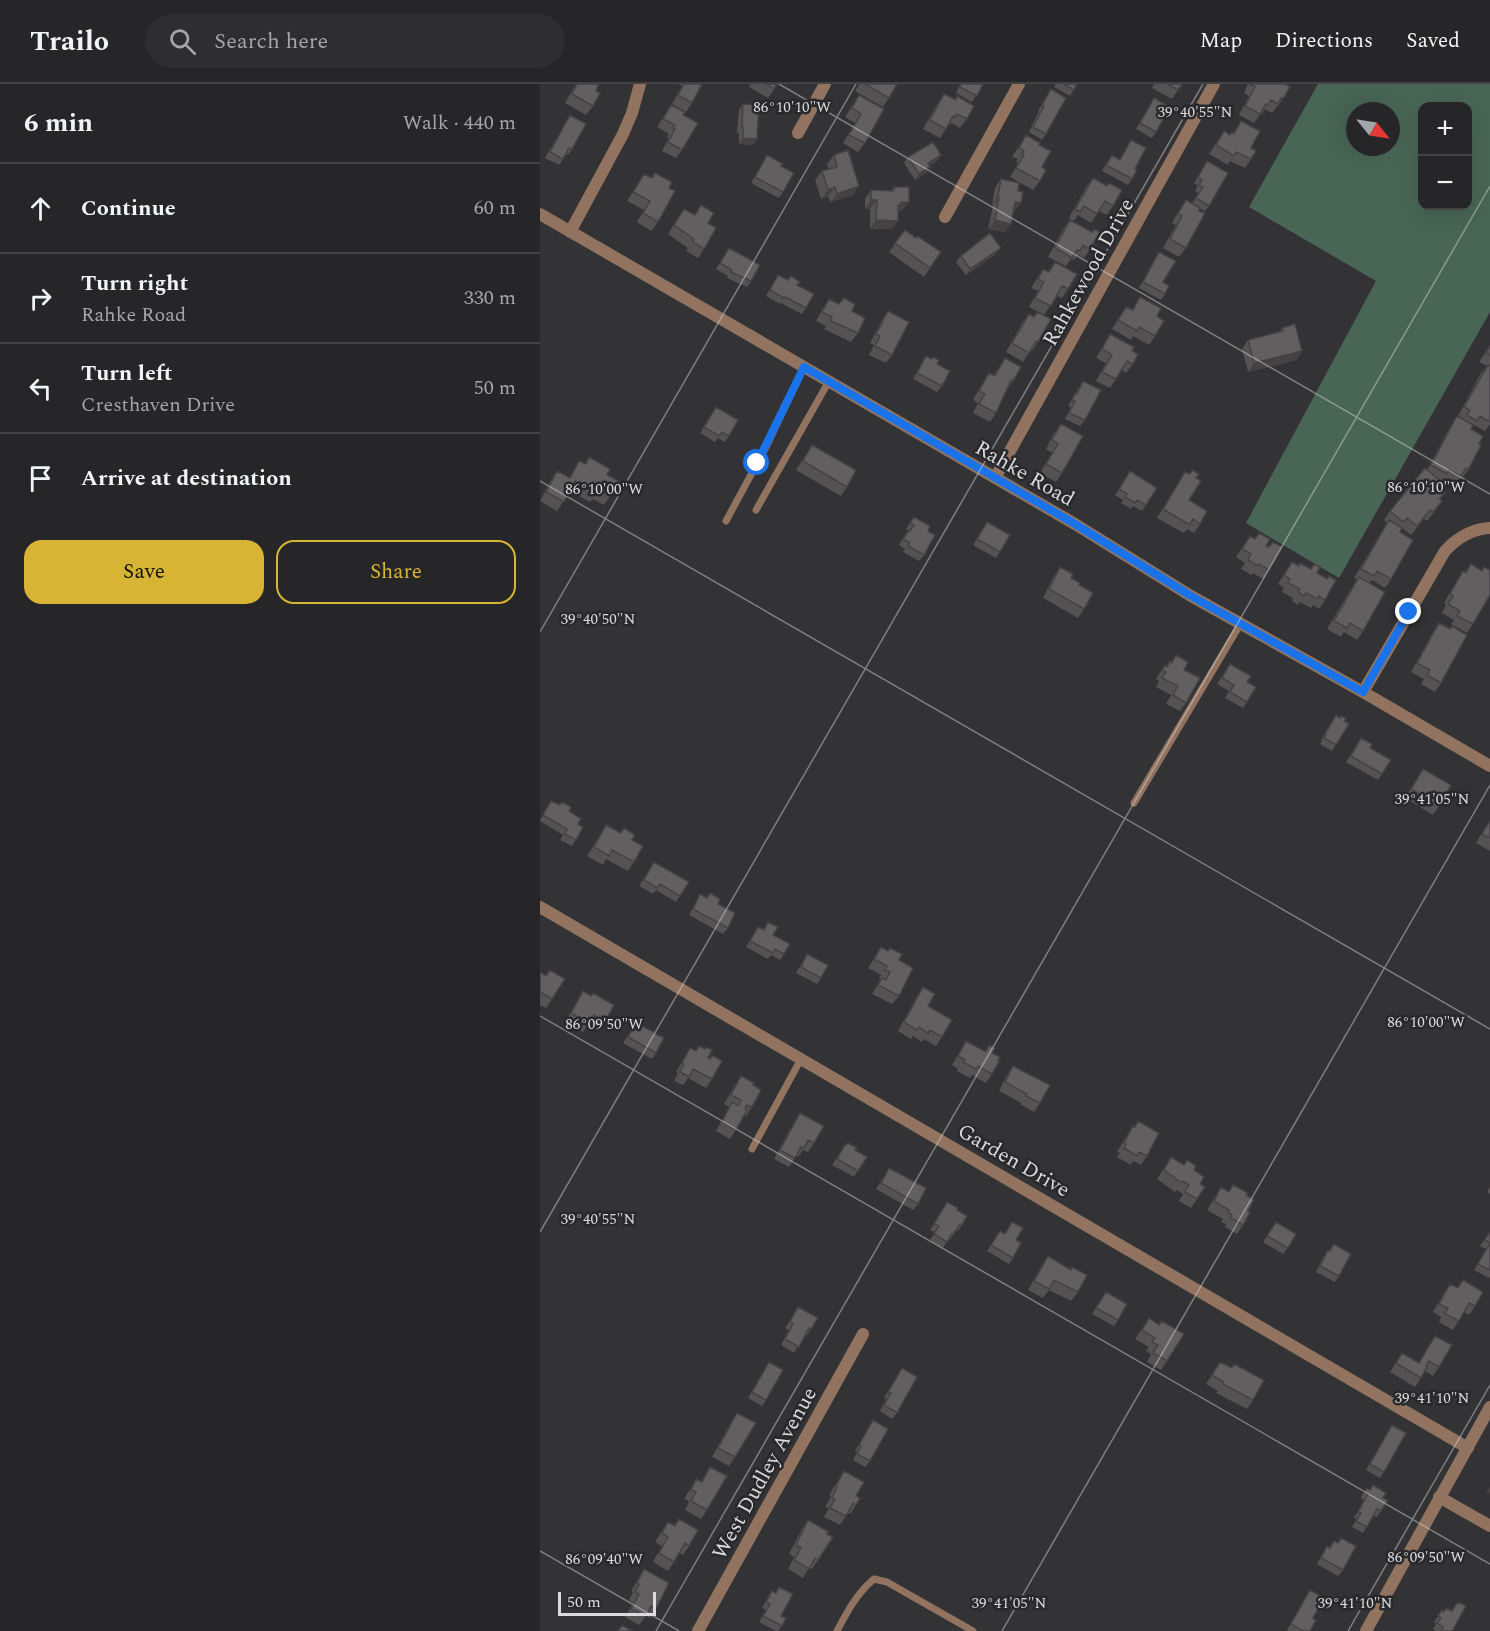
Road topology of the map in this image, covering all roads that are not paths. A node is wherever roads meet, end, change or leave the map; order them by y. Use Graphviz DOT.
graph roads {
  1 [pos="640,84"];
  2 [pos="825,84"];
  3 [pos="1018,84"];
  4 [pos="1214,84"];
  5 [pos="798,133"];
  6 [pos="540,214"];
  7 [pos="945,217"];
  8 [pos="570,231"];
  9 [pos="804,367"];
  10 [pos="829,381"];
  11 [pos="995,478"];
  12 [pos="756,510"];
  13 [pos="726,521"];
  14 [pos="1490,528"];
  15 [pos="1241,623"];
  16 [pos="1363,692"];
  17 [pos="1490,766"];
  18 [pos="1134,803"];
  19 [pos="540,907"];
  20 [pos="801,1059"];
  21 [pos="752,1149"];
  22 [pos="863,1334"];
  23 [pos="1490,1407"];
  24 [pos="1468,1448"];
  25 [pos="1440,1497"];
  26 [pos="1490,1526"];
  27 [pos="698,1631"];
  28 [pos="837,1631"];
  29 [pos="973,1631"];
  30 [pos="1366,1631"];
  1 -- 8 [label="street"];
  2 -- 5 [label="street"];
  3 -- 7 [label="street"];
  4 -- 11 [label="street, Rahkewood Drive"];
  6 -- 8 [label="street, Rahke Road"];
  8 -- 9 [label="street, Rahke Road"];
  9 -- 10 [label="street, Rahke Road"];
  9 -- 13 [label="lane"];
  10 -- 11 [label="street, Rahke Road"];
  10 -- 12 [label="lane"];
  11 -- 15 [label="street, Rahke Road"];
  14 -- 16 [label="street"];
  15 -- 16 [label="street, Rahke Road"];
  15 -- 18 [label="lane"];
  16 -- 17 [label="street, Rahke Road"];
  19 -- 20 [label="street, Garden Drive"];
  20 -- 21 [label="lane"];
  20 -- 24 [label="street, Garden Drive"];
  22 -- 27 [label="street, West Dudley Avenue"];
  23 -- 24 [label="street"];
  24 -- 25 [label="street"];
  25 -- 26 [label="street"];
  25 -- 30 [label="street"];
  28 -- 29 [label="lane"];
}
